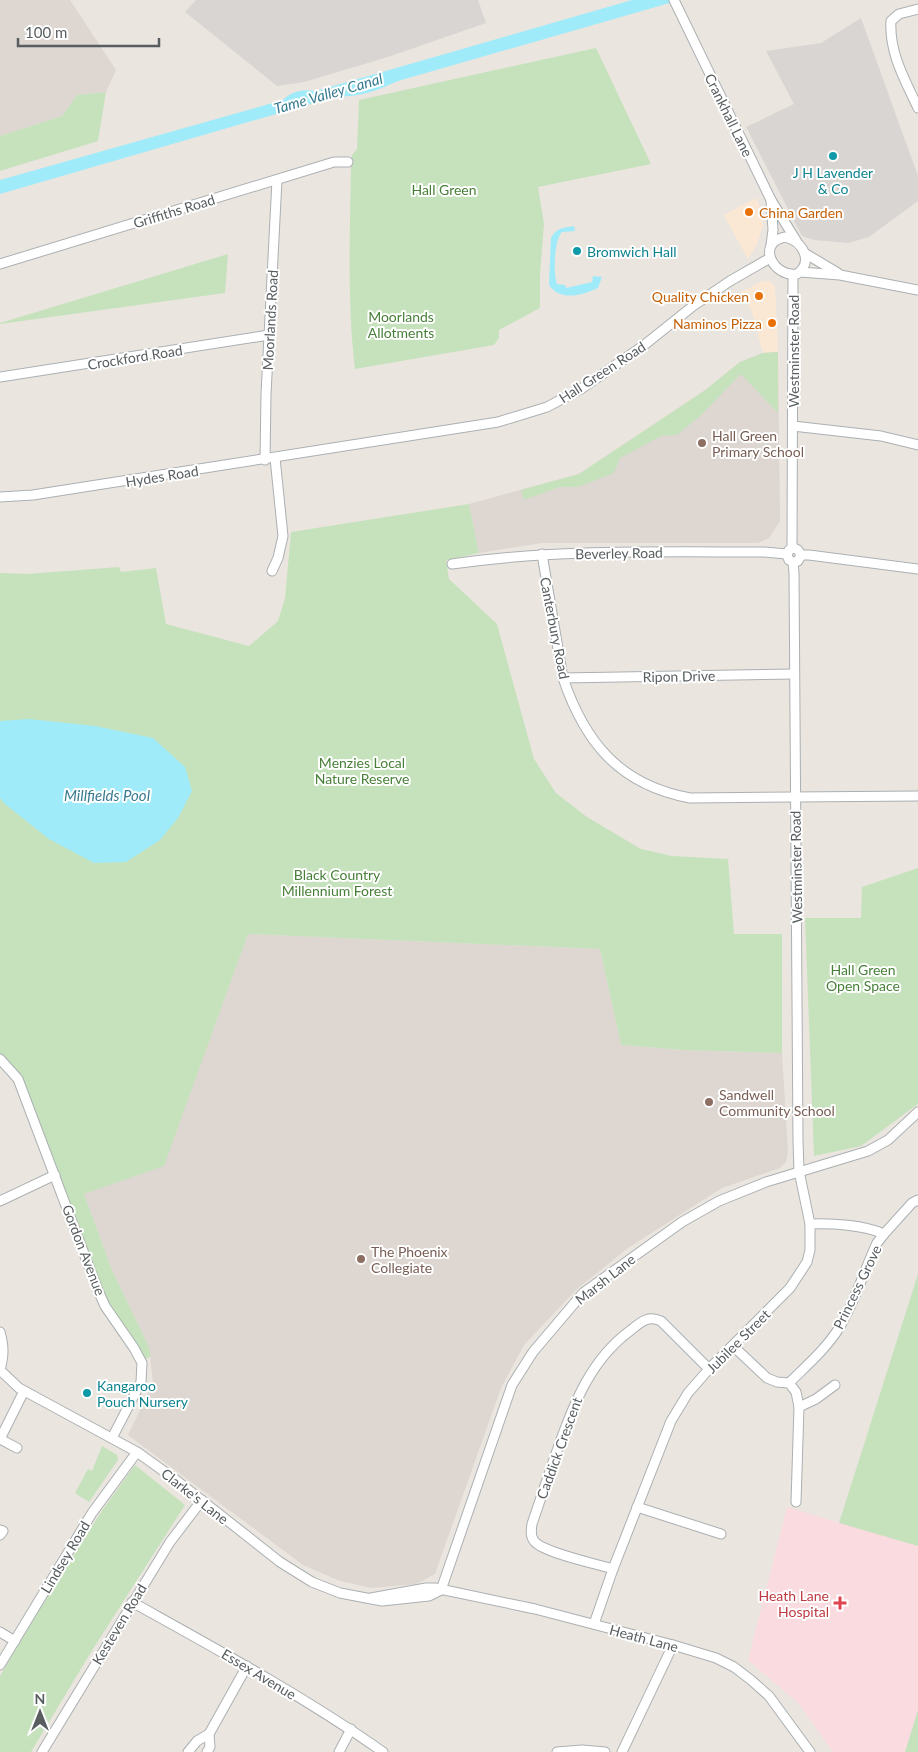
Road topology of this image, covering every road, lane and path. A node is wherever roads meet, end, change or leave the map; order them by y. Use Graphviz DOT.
graph roads {
  1 [pos="674,0"];
  2 [pos="918,9"];
  3 [pos="918,108"];
  4 [pos="348,162"];
  5 [pos="277,180"];
  6 [pos="771,200"];
  7 [pos="797,242"];
  8 [pos="771,245"];
  9 [pos="806,254"];
  10 [pos="770,258"];
  11 [pos="0,264"];
  12 [pos="796,273"];
  13 [pos="840,275"];
  14 [pos="918,290"];
  15 [pos="269,335"];
  16 [pos="0,377"];
  17 [pos="793,426"];
  18 [pos="918,445"];
  19 [pos="323,450"];
  20 [pos="275,458"];
  21 [pos="265,460"];
  22 [pos="0,497"];
  23 [pos="542,554"];
  24 [pos="791,555"];
  25 [pos="452,564"];
  26 [pos="918,569"];
  27 [pos="272,570"];
  28 [pos="794,674"];
  29 [pos="563,678"];
  30 [pos="918,796"];
  31 [pos="795,798"];
  32 [pos="0,1059"];
  33 [pos="918,1112"];
  34 [pos="799,1171"];
  35 [pos="55,1175"];
  36 [pos="918,1200"];
  37 [pos="0,1201"];
  38 [pos="810,1224"];
  39 [pos="884,1234"];
  40 [pos="0,1332"];
  41 [pos="733,1346"];
  42 [pos="708,1369"];
  43 [pos="0,1370"];
  44 [pos="789,1383"];
  45 [pos="835,1385"];
  46 [pos="22,1389"];
  47 [pos="799,1407"];
  48 [pos="112,1438"];
  49 [pos="0,1439"];
  50 [pos="17,1448"];
  51 [pos="137,1452"];
  52 [pos="202,1500"];
  53 [pos="796,1502"];
  54 [pos="637,1507"];
  55 [pos="0,1530"];
  56 [pos="721,1534"];
  57 [pos="0,1535"];
  58 [pos="613,1569"];
  59 [pos="441,1590"];
  60 [pos="132,1602"];
  61 [pos="594,1624"];
  62 [pos="0,1632"];
  63 [pos="14,1641"];
  64 [pos="673,1645"];
  65 [pos="0,1666"];
  66 [pos="247,1666"];
  67 [pos="351,1729"];
  68 [pos="209,1734"];
  69 [pos="42,1752"];
  70 [pos="188,1752"];
  71 [pos="207,1752"];
  72 [pos="339,1752"];
  73 [pos="383,1752"];
  74 [pos="557,1752"];
  75 [pos="604,1752"];
  76 [pos="622,1752"];
  77 [pos="810,1752"];
  1 -- 6 [label="street, Crankhall Lane"];
  2 -- 3 [label="street"];
  4 -- 5 [label="street, Griffiths Road"];
  5 -- 11 [label="street, Griffiths Road"];
  5 -- 15 [label="street, Moorlands Road"];
  6 -- 7 [label="street, Crankhall Lane"];
  6 -- 8 [label="street, Crankhall Lane"];
  7 -- 8 [label="street"];
  7 -- 9 [label="street"];
  8 -- 10 [label="street"];
  9 -- 12 [label="street"];
  9 -- 13 [label="street"];
  10 -- 12 [label="street"];
  10 -- 19 [label="street, Hall Green Road"];
  12 -- 13 [label="street"];
  12 -- 17 [label="street, Westminster Road"];
  13 -- 14 [label="street"];
  15 -- 16 [label="street, Crockford Road"];
  15 -- 21 [label="street, Moorlands Road"];
  17 -- 18 [label="street"];
  17 -- 24 [label="street, Westminster Road"];
  19 -- 20 [label="street, Hydes Road"];
  20 -- 21 [label="street, Hydes Road"];
  20 -- 27 [label="street"];
  21 -- 22 [label="street, Hydes Road"];
  23 -- 24 [label="street, Beverley Road"];
  23 -- 25 [label="street, Beverley Road"];
  23 -- 29 [label="street, Canterbury Road"];
  24 -- 26 [label="street"];
  24 -- 28 [label="street, Westminster Road"];
  28 -- 29 [label="street, Ripon Drive"];
  28 -- 31 [label="street, Westminster Road"];
  29 -- 31 [label="street, Canterbury Road"];
  30 -- 31 [label="street, Canterbury Road"];
  31 -- 34 [label="street, Westminster Road"];
  32 -- 35 [label="street, Gordon Avenue"];
  33 -- 34 [label="street, Marsh Lane"];
  34 -- 38 [label="street, Jubilee Street"];
  34 -- 59 [label="street, Marsh Lane"];
  35 -- 37 [label="street"];
  35 -- 48 [label="street, Gordon Avenue"];
  36 -- 39 [label="street, Princess Grove"];
  38 -- 39 [label="street, Princess Grove"];
  38 -- 41 [label="street, Jubilee Street"];
  39 -- 44 [label="street, Princess Grove"];
  40 -- 43 [label="street"];
  41 -- 42 [label="street, Jubilee Street"];
  41 -- 44 [label="street"];
  42 -- 54 [label="street, Jubilee Street"];
  42 -- 58 [label="street, Caddick Crescent"];
  43 -- 46 [label="street, Clarke's Lane"];
  44 -- 47 [label="street"];
  45 -- 47 [label="street"];
  46 -- 48 [label="street, Clarke's Lane"];
  46 -- 49 [label="street"];
  47 -- 53 [label="street"];
  48 -- 51 [label="street, Clarke's Lane"];
  49 -- 50 [label="street"];
  51 -- 52 [label="street, Clarke's Lane"];
  51 -- 63 [label="street, Lindsey Road"];
  52 -- 59 [label="street, Clarke's Lane"];
  52 -- 60 [label="street, Kesteven Road"];
  54 -- 56 [label="street"];
  54 -- 58 [label="street, Jubilee Street"];
  55 -- 57 [label="street"];
  58 -- 61 [label="street, Jubilee Street"];
  59 -- 61 [label="street, Heath Lane"];
  60 -- 66 [label="street, Essex Avenue"];
  60 -- 69 [label="street, Kesteven Road"];
  61 -- 64 [label="street, Heath Lane"];
  62 -- 63 [label="street"];
  63 -- 65 [label="street, Lindsey Road"];
  64 -- 76 [label="street"];
  64 -- 77 [label="street, Heath Lane"];
  66 -- 67 [label="street, Essex Avenue"];
  66 -- 68 [label="street"];
  67 -- 72 [label="street"];
  67 -- 73 [label="street, Essex Avenue"];
  68 -- 70 [label="street"];
  68 -- 71 [label="street"];
  74 -- 75 [label="street"];
}
